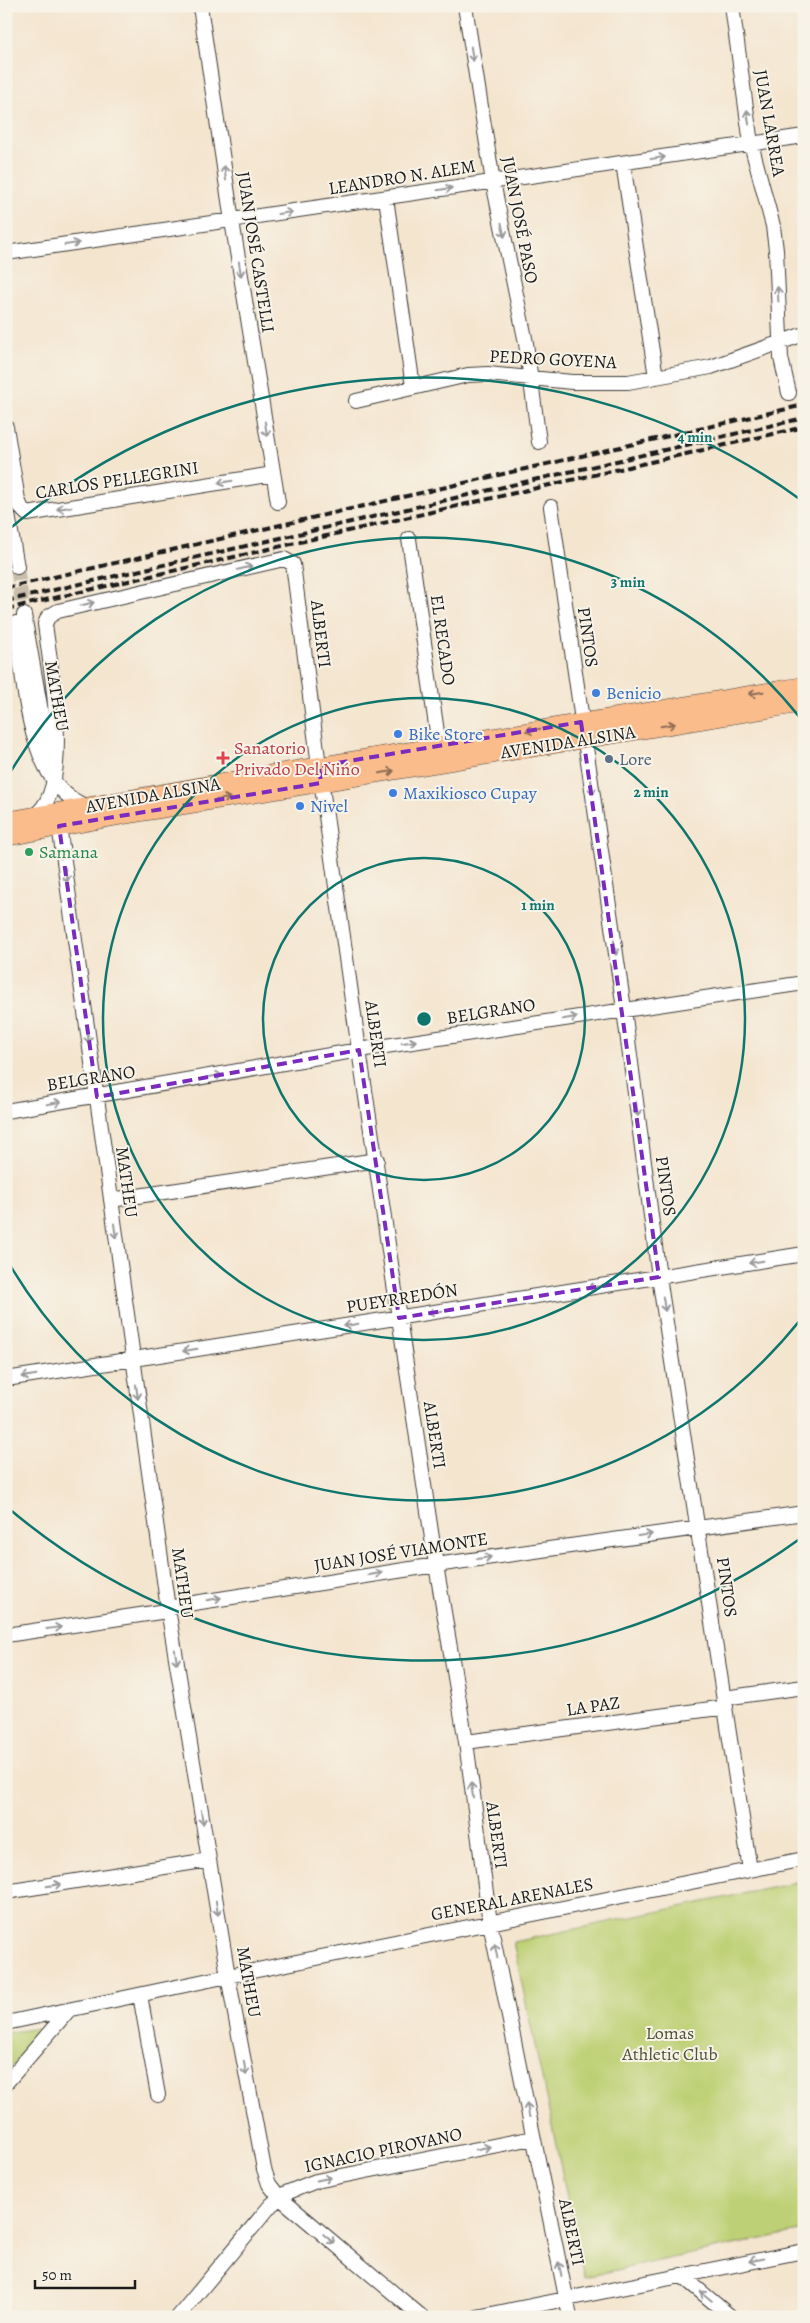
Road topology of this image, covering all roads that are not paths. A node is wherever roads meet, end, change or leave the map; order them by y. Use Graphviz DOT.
graph roads {
  1 [pos="200,6"];
  2 [pos="465,6"];
  3 [pos="732,6"];
  4 [pos="804,136"];
  5 [pos="752,144"];
  6 [pos="623,163"];
  7 [pos="493,182"];
  8 [pos="386,198"];
  9 [pos="232,221"];
  10 [pos="44,248"];
  11 [pos="6,253"];
  12 [pos="6,262"];
  13 [pos="804,334"];
  14 [pos="780,342"];
  15 [pos="656,377"];
  16 [pos="532,378"];
  17 [pos="413,387"];
  18 [pos="789,393"];
  19 [pos="356,400"];
  20 [pos="6,427"];
  21 [pos="539,442"];
  22 [pos="273,474"];
  23 [pos="278,502"];
  24 [pos="6,503"];
  25 [pos="552,507"];
  26 [pos="409,539"];
  27 [pos="284,559"];
  28 [pos="16,567"];
  29 [pos="20,619"];
  30 [pos="804,686"];
  31 [pos="804,703"];
  32 [pos="583,730"];
  33 [pos="440,746"];
  34 [pos="320,775"];
  35 [pos="54,783"];
  36 [pos="86,806"];
  37 [pos="32,816"];
  38 [pos="58,819"];
  39 [pos="6,821"];
  40 [pos="6,837"];
  41 [pos="804,983"];
  42 [pos="624,1010"];
  43 [pos="359,1050"];
  44 [pos="96,1097"];
  45 [pos="6,1111"];
  46 [pos="377,1160"];
  47 [pos="111,1200"];
  48 [pos="804,1254"];
  49 [pos="660,1277"];
  50 [pos="399,1318"];
  51 [pos="132,1359"];
  52 [pos="6,1379"];
  53 [pos="804,1513"];
  54 [pos="699,1527"];
  55 [pos="436,1565"];
  56 [pos="168,1609"];
  57 [pos="6,1635"];
  58 [pos="804,1687"];
  59 [pos="725,1702"];
  60 [pos="466,1742"];
  61 [pos="804,1859"];
  62 [pos="209,1860"];
  63 [pos="750,1870"];
  64 [pos="6,1892"];
  65 [pos="490,1923"];
  66 [pos="228,1976"];
  67 [pos="140,1995"];
  68 [pos="68,2011"];
  69 [pos="6,2023"];
  70 [pos="6,2083"];
  71 [pos="158,2095"];
  72 [pos="533,2138"];
  73 [pos="278,2197"];
  74 [pos="804,2251"];
  75 [pos="681,2275"];
  76 [pos="567,2298"];
  77 [pos="418,2316"];
  78 [pos="178,2317"];
  79 [pos="477,2317"];
  80 [pos="570,2317"];
  81 [pos="731,2317"];
  9 -- 1 [label="street, JUAN JOSÉ CASTELLI, one-way"];
  2 -- 7 [label="street, JUAN JOSÉ PASO, one-way"];
  5 -- 3 [label="street, JUAN LARREA, one-way"];
  4 -- 5 [label="street, LEANDRO N. ALEM"];
  6 -- 5 [label="street, LEANDRO N. ALEM, one-way"];
  14 -- 5 [label="street, JUAN LARREA, one-way"];
  6 -- 7 [label="street, LEANDRO N. ALEM"];
  6 -- 15 [label="street"];
  8 -- 7 [label="street, LEANDRO N. ALEM, one-way"];
  7 -- 16 [label="street, JUAN JOSÉ PASO, one-way"];
  9 -- 8 [label="street, LEANDRO N. ALEM, one-way"];
  8 -- 17 [label="street"];
  10 -- 9 [label="street, LEANDRO N. ALEM, one-way"];
  9 -- 22 [label="street, JUAN JOSÉ CASTELLI, one-way"];
  10 -- 11 [label="street, LEANDRO N. ALEM"];
  10 -- 12 [label="street"];
  13 -- 14 [label="street, PEDRO GOYENA"];
  14 -- 15 [label="street, PEDRO GOYENA"];
  14 -- 18 [label="street, JUAN LARREA"];
  15 -- 16 [label="street, PEDRO GOYENA"];
  16 -- 17 [label="street, PEDRO GOYENA"];
  16 -- 21 [label="street, JUAN JOSÉ PASO"];
  17 -- 19 [label="street, PEDRO GOYENA"];
  22 -- 20 [label="street, CARLOS PELLEGRINI, one-way"];
  22 -- 23 [label="street, JUAN JOSÉ CASTELLI"];
  24 -- 28 [label="street"];
  25 -- 32 [label="street, PINTOS"];
  26 -- 33 [label="street, EL RECADO"];
  27 -- 34 [label="street, ALBERTI"];
  35 -- 27 [label="street, MATHEU, one-way"];
  29 -- 35 [label="street, MATHEU"];
  30 -- 32 [label="main road, AVENIDA ALSINA, one-way"];
  32 -- 31 [label="main road, AVENIDA ALSINA, one-way"];
  32 -- 33 [label="main road, AVENIDA ALSINA, one-way"];
  34 -- 32 [label="main road, AVENIDA ALSINA, one-way"];
  32 -- 42 [label="street, PINTOS, one-way"];
  33 -- 34 [label="main road, AVENIDA ALSINA"];
  34 -- 36 [label="main road, AVENIDA ALSINA"];
  38 -- 34 [label="main road, AVENIDA ALSINA, one-way"];
  34 -- 43 [label="street, ALBERTI"];
  35 -- 36 [label="street, MATHEU"];
  35 -- 37 [label="street, MATHEU"];
  35 -- 38 [label="street, MATHEU"];
  36 -- 38 [label="main road, AVENIDA ALSINA"];
  37 -- 38 [label="main road, AVENIDA ALSINA"];
  37 -- 39 [label="main road, AVENIDA ALSINA"];
  38 -- 40 [label="main road, AVENIDA ALSINA"];
  38 -- 44 [label="street, MATHEU, one-way"];
  41 -- 42 [label="street, BELGRANO"];
  43 -- 42 [label="street, BELGRANO, one-way"];
  42 -- 49 [label="street, PINTOS, one-way"];
  44 -- 43 [label="street, BELGRANO, one-way"];
  43 -- 46 [label="street, ALBERTI"];
  45 -- 44 [label="street, BELGRANO, one-way"];
  44 -- 47 [label="street, MATHEU"];
  46 -- 47 [label="street"];
  46 -- 50 [label="street, ALBERTI"];
  47 -- 51 [label="street, MATHEU, one-way"];
  48 -- 49 [label="street, PUEYRREDÓN, one-way"];
  49 -- 50 [label="street, PUEYRREDÓN, one-way"];
  49 -- 54 [label="street, PINTOS, one-way"];
  50 -- 51 [label="street, PUEYRREDÓN, one-way"];
  50 -- 55 [label="street, ALBERTI"];
  51 -- 52 [label="street, PUEYRREDÓN, one-way"];
  51 -- 56 [label="street, MATHEU, one-way"];
  53 -- 54 [label="street, JUAN JOSÉ VIAMONTE"];
  55 -- 54 [label="street, JUAN JOSÉ VIAMONTE, one-way"];
  54 -- 59 [label="street, PINTOS"];
  56 -- 55 [label="street, JUAN JOSÉ VIAMONTE, one-way"];
  55 -- 60 [label="street, ALBERTI"];
  57 -- 56 [label="street, JUAN JOSÉ VIAMONTE, one-way"];
  56 -- 62 [label="street, MATHEU, one-way"];
  58 -- 59 [label="street, LA PAZ"];
  59 -- 60 [label="street, LA PAZ"];
  59 -- 63 [label="street, PINTOS"];
  65 -- 60 [label="street, ALBERTI, one-way"];
  61 -- 63 [label="street, GENERAL ARENALES"];
  64 -- 62 [label="street, one-way"];
  62 -- 66 [label="street, MATHEU, one-way"];
  63 -- 65 [label="street, GENERAL ARENALES"];
  65 -- 66 [label="street, GENERAL ARENALES"];
  72 -- 65 [label="street, ALBERTI, one-way"];
  66 -- 67 [label="street, GENERAL ARENALES"];
  66 -- 73 [label="street, MATHEU, one-way"];
  67 -- 68 [label="street, GENERAL ARENALES"];
  67 -- 71 [label="street"];
  68 -- 69 [label="street, GENERAL ARENALES"];
  68 -- 70 [label="street"];
  73 -- 72 [label="street, IGNACIO PIROVANO, one-way"];
  76 -- 72 [label="street, ALBERTI, one-way"];
  73 -- 77 [label="street, MATHEU, one-way"];
  73 -- 78 [label="street, IGNACIO PIROVANO"];
  74 -- 75 [label="street, one-way"];
  75 -- 76 [label="street"];
  81 -- 75 [label="street, one-way"];
  76 -- 79 [label="street"];
  76 -- 80 [label="street, ALBERTI"];
}
